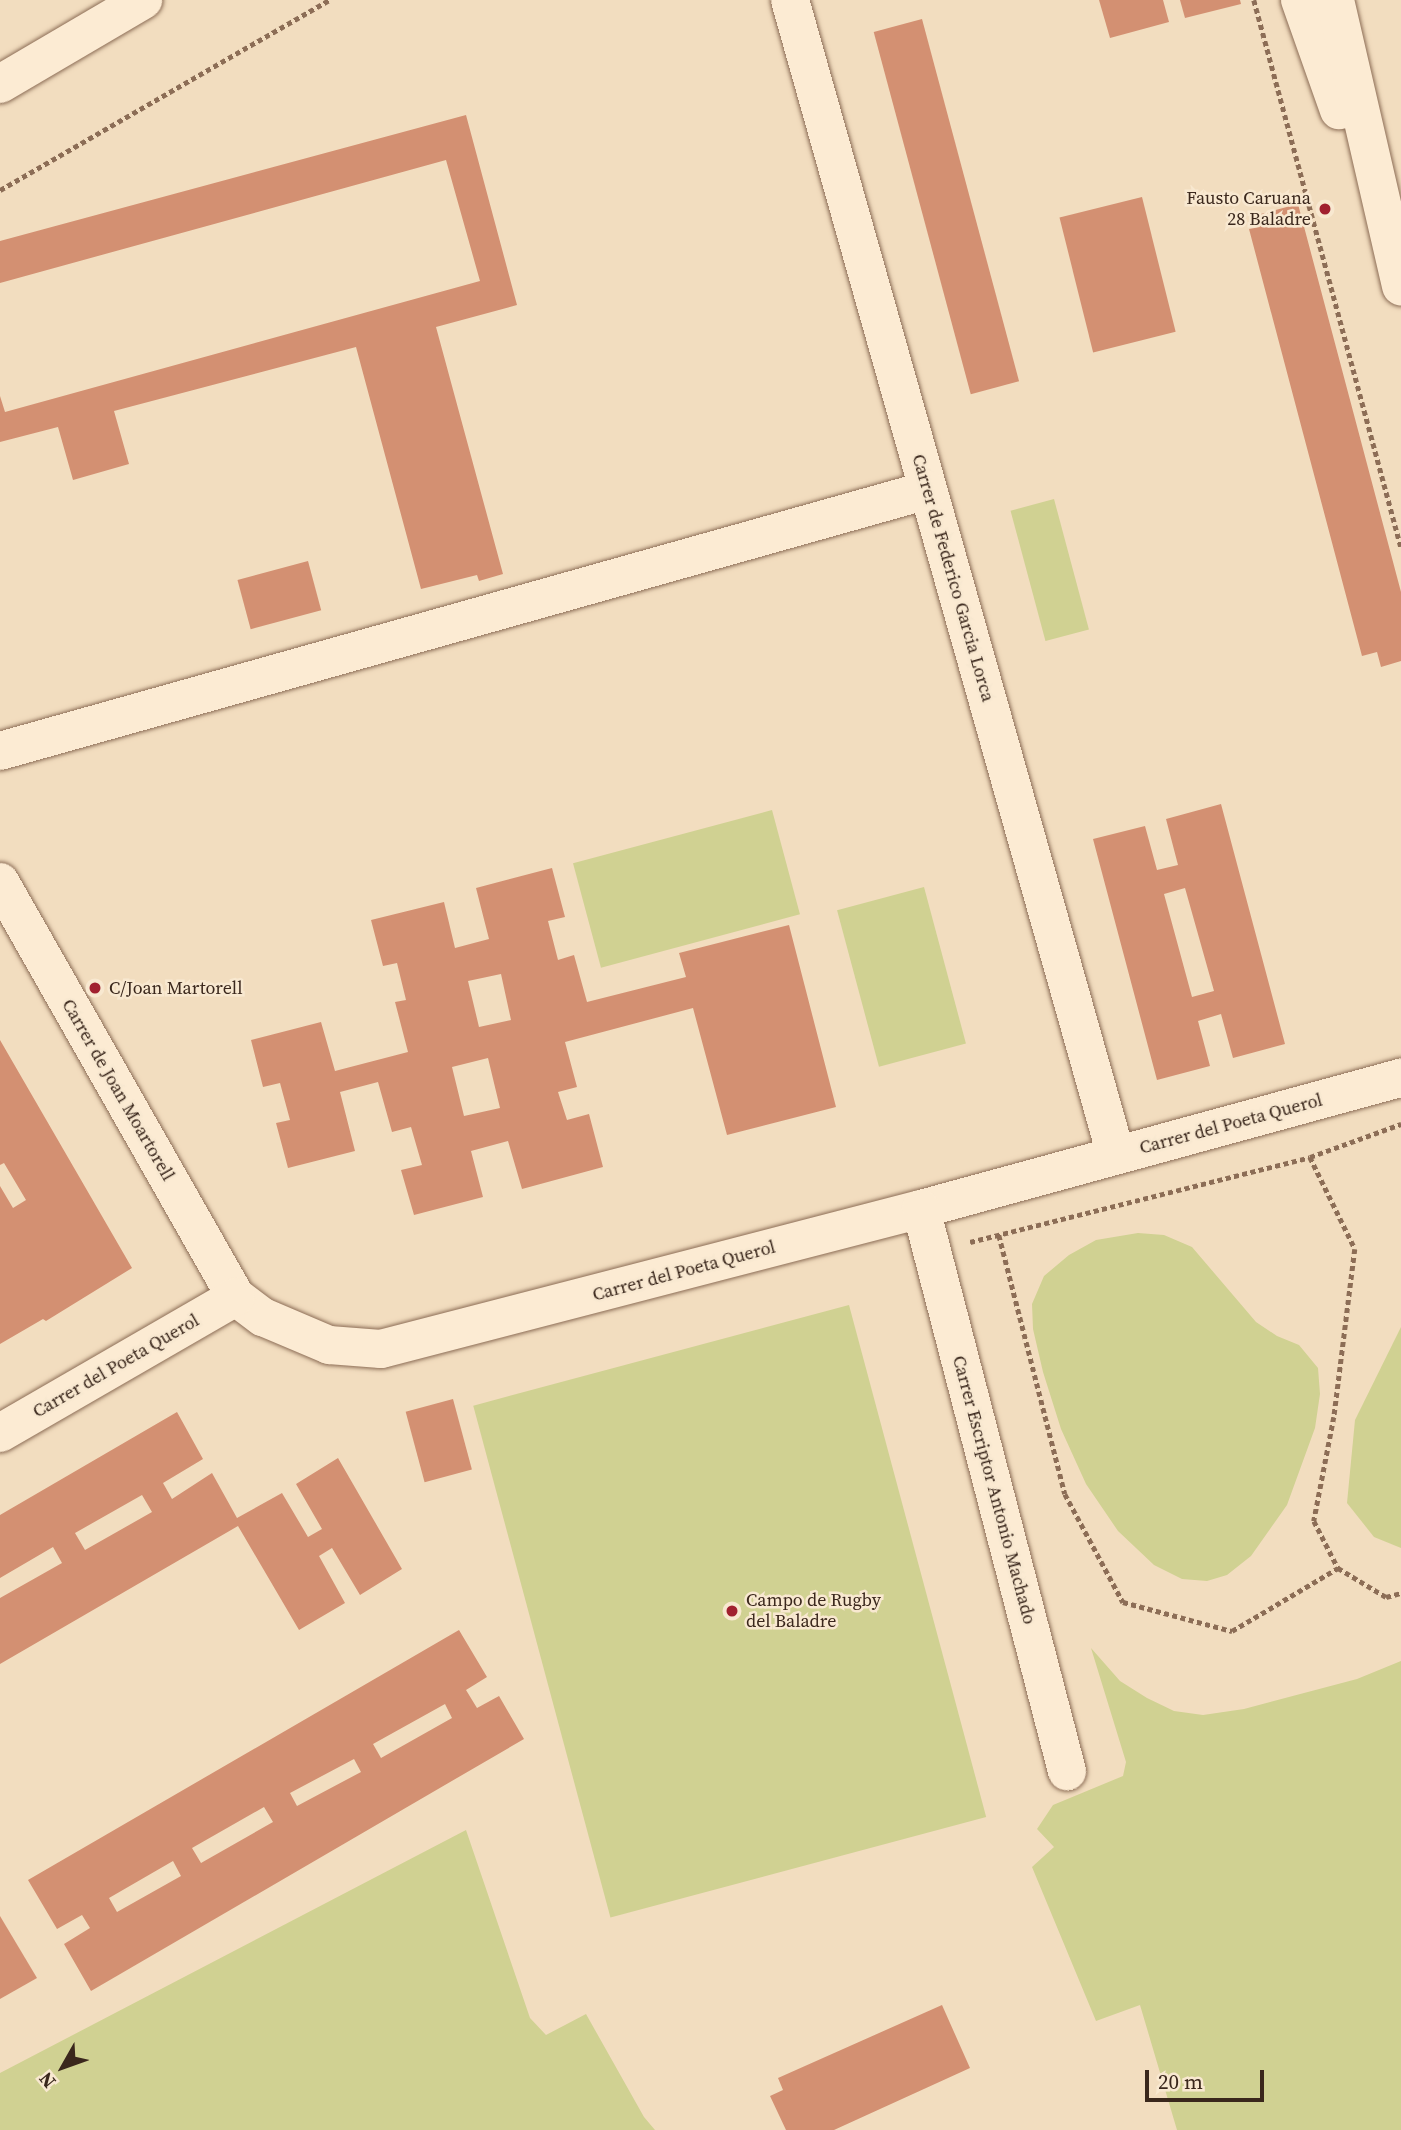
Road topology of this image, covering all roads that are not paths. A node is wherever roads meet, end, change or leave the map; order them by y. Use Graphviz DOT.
graph roads {
  1 [pos="143,0"];
  2 [pos="790,0"];
  3 [pos="1300,0"];
  4 [pos="1335,0"];
  5 [pos="0,84"];
  6 [pos="1400,281"];
  7 [pos="928,490"];
  8 [pos="0,751"];
  9 [pos="0,882"];
  10 [pos="1401,1079"];
  11 [pos="1116,1155"];
  12 [pos="921,1209"];
  13 [pos="236,1297"];
  14 [pos="0,1433"];
  15 [pos="1067,1771"];
  1 -- 5 [label="street"];
  2 -- 7 [label="street, Carrer de Federico Garcia Lorca"];
  3 -- 6 [label="street"];
  4 -- 6 [label="street"];
  7 -- 8 [label="street"];
  7 -- 11 [label="street, Carrer de Federico Garcia Lorca"];
  9 -- 13 [label="street, Carrer de Joan Moartorell"];
  10 -- 11 [label="street, Carrer del Poeta Querol"];
  11 -- 12 [label="street, Carrer del Poeta Querol"];
  12 -- 13 [label="street, Carrer del Poeta Querol"];
  12 -- 15 [label="street, Carrer Escriptor Antonio Machado"];
  13 -- 14 [label="street, Carrer del Poeta Querol"];
}
